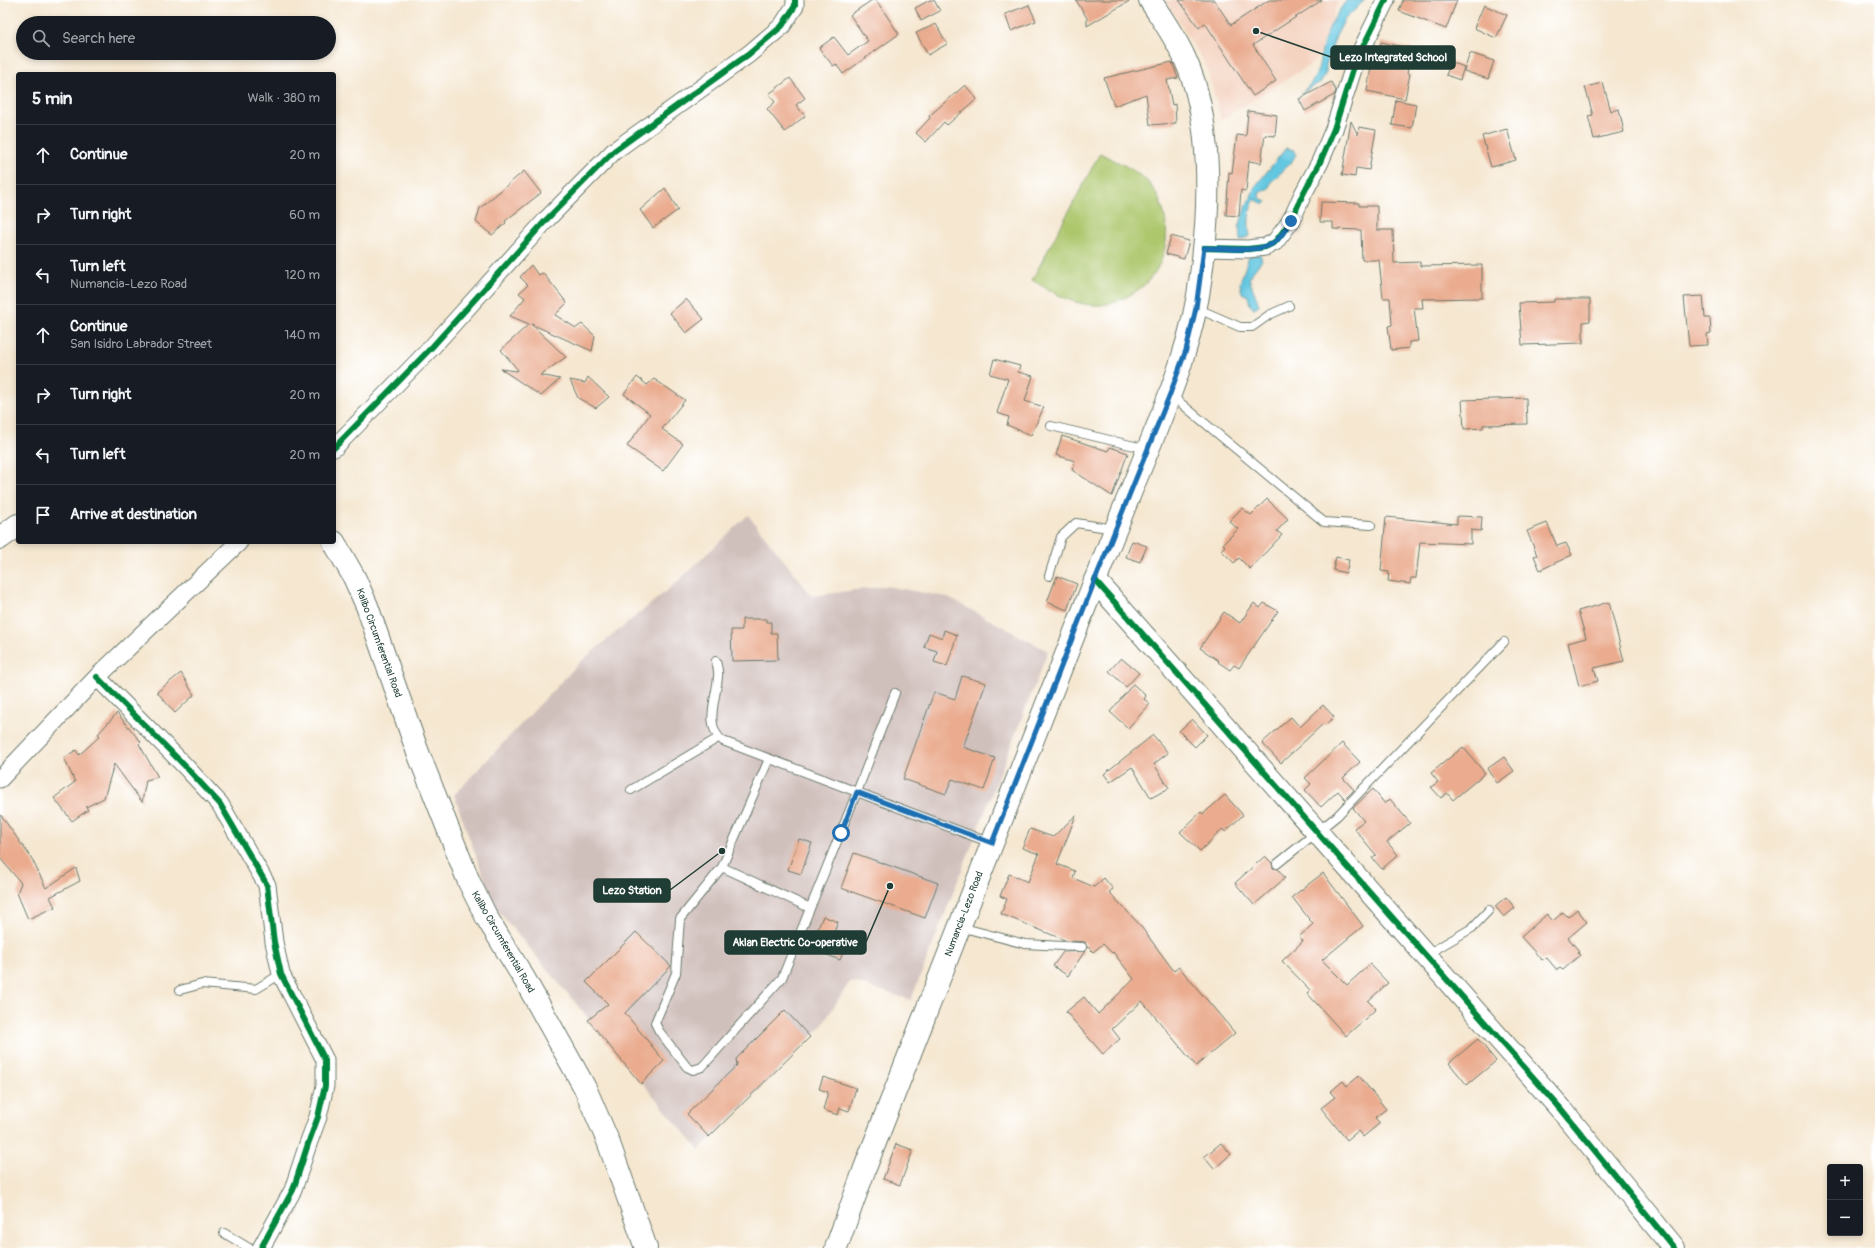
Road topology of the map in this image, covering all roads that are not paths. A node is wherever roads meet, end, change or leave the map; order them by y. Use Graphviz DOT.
graph roads {
  1 [pos="1150,0"];
  2 [pos="1386,0"];
  3 [pos="795,3"];
  4 [pos="1204,248"];
  5 [pos="1289,306"];
  6 [pos="1196,308"];
  7 [pos="1170,394"];
  8 [pos="1050,426"];
  9 [pos="336,446"];
  10 [pos="1148,449"];
  11 [pos="1371,525"];
  12 [pos="16,526"];
  13 [pos="1115,529"];
  14 [pos="0,538"];
  15 [pos="237,544"];
  16 [pos="335,544"];
  17 [pos="1049,576"];
  18 [pos="1095,580"];
  19 [pos="1504,642"];
  20 [pos="716,661"];
  21 [pos="97,676"];
  22 [pos="895,693"];
  23 [pos="718,738"];
  24 [pos="769,759"];
  25 [pos="0,779"];
  26 [pos="631,790"];
  27 [pos="857,792"];
  28 [pos="1317,833"];
  29 [pos="992,843"];
  30 [pos="1277,864"];
  31 [pos="722,867"];
  32 [pos="810,908"];
  33 [pos="1489,910"];
  34 [pos="960,927"];
  35 [pos="1082,947"];
  36 [pos="1425,955"];
  37 [pos="281,974"];
  38 [pos="180,990"];
  39 [pos="224,1233"];
  40 [pos="249,1248"];
  41 [pos="261,1248"];
  42 [pos="646,1248"];
  43 [pos="836,1248"];
  44 [pos="1674,1248"];
  1 -- 4 [label="main road, Numancia-Lezo Road"];
  2 -- 4 [label="street"];
  3 -- 9 [label="street"];
  4 -- 6 [label="main road, Numancia-Lezo Road"];
  5 -- 6 [label="lane"];
  6 -- 7 [label="main road, Numancia-Lezo Road"];
  7 -- 10 [label="main road, Numancia-Lezo Road"];
  7 -- 11 [label="lane"];
  8 -- 10 [label="lane"];
  10 -- 13 [label="main road, Numancia-Lezo Road"];
  12 -- 14 [label="main road"];
  13 -- 17 [label="lane"];
  13 -- 18 [label="main road, Numancia-Lezo Road"];
  15 -- 21 [label="street"];
  16 -- 42 [label="main road, Kalibo Circumferential Road"];
  18 -- 28 [label="main road"];
  18 -- 29 [label="main road, Numancia-Lezo Road"];
  19 -- 28 [label="lane"];
  20 -- 23 [label="lane"];
  21 -- 25 [label="street"];
  21 -- 37 [label="street"];
  22 -- 27 [label="lane"];
  23 -- 24 [label="lane"];
  23 -- 26 [label="lane"];
  24 -- 27 [label="lane"];
  24 -- 31 [label="lane"];
  27 -- 29 [label="lane"];
  27 -- 32 [label="lane"];
  28 -- 30 [label="lane"];
  28 -- 36 [label="main road"];
  29 -- 34 [label="main road, Numancia-Lezo Road"];
  31 -- 32 [label="lane"];
  31 -- 32 [label="lane"];
  33 -- 36 [label="lane"];
  34 -- 35 [label="lane"];
  34 -- 43 [label="main road, Numancia-Lezo Road"];
  36 -- 44 [label="main road"];
  37 -- 38 [label="lane"];
  37 -- 41 [label="street"];
  39 -- 40 [label="lane"];
}
